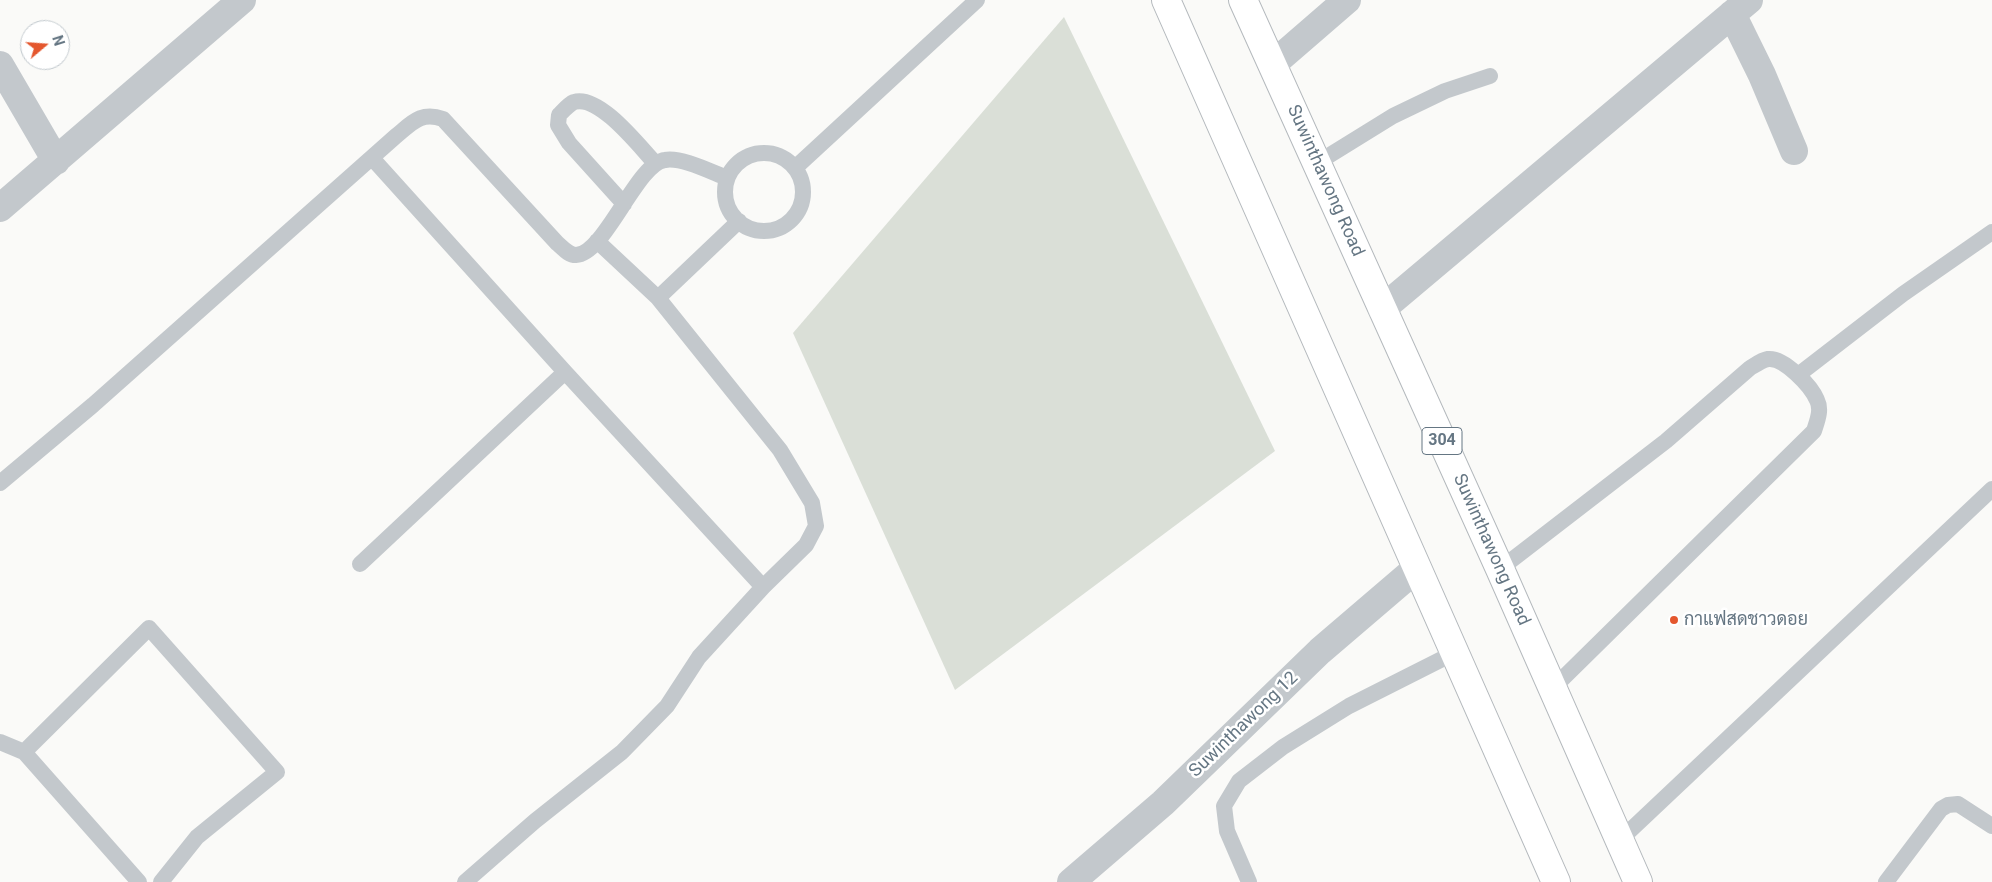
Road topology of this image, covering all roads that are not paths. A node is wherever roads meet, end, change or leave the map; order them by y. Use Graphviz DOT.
graph roads {
  1 [pos="977,0"];
  2 [pos="1147,0"];
  3 [pos="1166,0"];
  4 [pos="1348,0"];
  5 [pos="1247,2"];
  6 [pos="231,4"];
  7 [pos="1741,7"];
  8 [pos="1273,64"];
  9 [pos="0,65"];
  10 [pos="1196,67"];
  11 [pos="1490,76"];
  12 [pos="1794,151"];
  13 [pos="372,158"];
  14 [pos="56,161"];
  15 [pos="655,163"];
  16 [pos="1317,163"];
  17 [pos="796,168"];
  18 [pos="727,178"];
  19 [pos="624,204"];
  20 [pos="0,208"];
  21 [pos="739,221"];
  22 [pos="1992,232"];
  23 [pos="597,241"];
  24 [pos="658,298"];
  25 [pos="1382,309"];
  26 [pos="565,372"];
  27 [pos="1798,375"];
  28 [pos="0,484"];
  29 [pos="1992,488"];
  30 [pos="360,564"];
  31 [pos="1417,568"];
  32 [pos="1500,569"];
  33 [pos="763,587"];
  34 [pos="1454,653"];
  35 [pos="1552,689"];
  36 [pos="0,742"];
  37 [pos="24,752"];
  38 [pos="1992,826"];
  39 [pos="1620,840"];
  40 [pos="139,882"];
  41 [pos="161,882"];
  42 [pos="465,882"];
  43 [pos="1071,882"];
  44 [pos="1249,882"];
  45 [pos="1556,882"];
  46 [pos="1638,882"];
  47 [pos="1886,882"];
  1 -- 17 [label="lane"];
  2 -- 10 [label="highway"];
  3 -- 10 [label="highway"];
  4 -- 8 [label="street"];
  5 -- 8 [label="highway, Suwinthawong Road / 304"];
  6 -- 14 [label="street"];
  7 -- 12 [label="street"];
  7 -- 25 [label="street"];
  8 -- 16 [label="highway, Suwinthawong Road / 304"];
  9 -- 14 [label="street"];
  10 -- 31 [label="highway"];
  11 -- 16 [label="lane"];
  13 -- 23 [label="lane"];
  13 -- 26 [label="lane"];
  13 -- 28 [label="lane"];
  14 -- 20 [label="street"];
  15 -- 18 [label="lane"];
  15 -- 19 [label="lane"];
  15 -- 19 [label="lane"];
  16 -- 25 [label="highway, Suwinthawong Road / 304"];
  17 -- 18 [label="lane"];
  17 -- 21 [label="lane"];
  18 -- 21 [label="lane"];
  19 -- 23 [label="lane"];
  21 -- 24 [label="lane"];
  22 -- 27 [label="lane"];
  23 -- 24 [label="lane"];
  24 -- 33 [label="lane"];
  25 -- 32 [label="highway, Suwinthawong Road / 304"];
  26 -- 30 [label="lane"];
  26 -- 33 [label="lane"];
  27 -- 32 [label="lane"];
  27 -- 35 [label="lane"];
  29 -- 39 [label="lane"];
  31 -- 34 [label="highway"];
  31 -- 43 [label="street, Suwinthawong 12"];
  32 -- 35 [label="highway, Suwinthawong Road / 304"];
  33 -- 42 [label="lane"];
  34 -- 44 [label="lane"];
  34 -- 45 [label="highway"];
  35 -- 39 [label="highway, Suwinthawong Road / 304"];
  36 -- 37 [label="lane"];
  37 -- 40 [label="lane"];
  37 -- 41 [label="lane"];
  38 -- 47 [label="lane"];
  39 -- 46 [label="highway, Suwinthawong Road / 304"];
}
